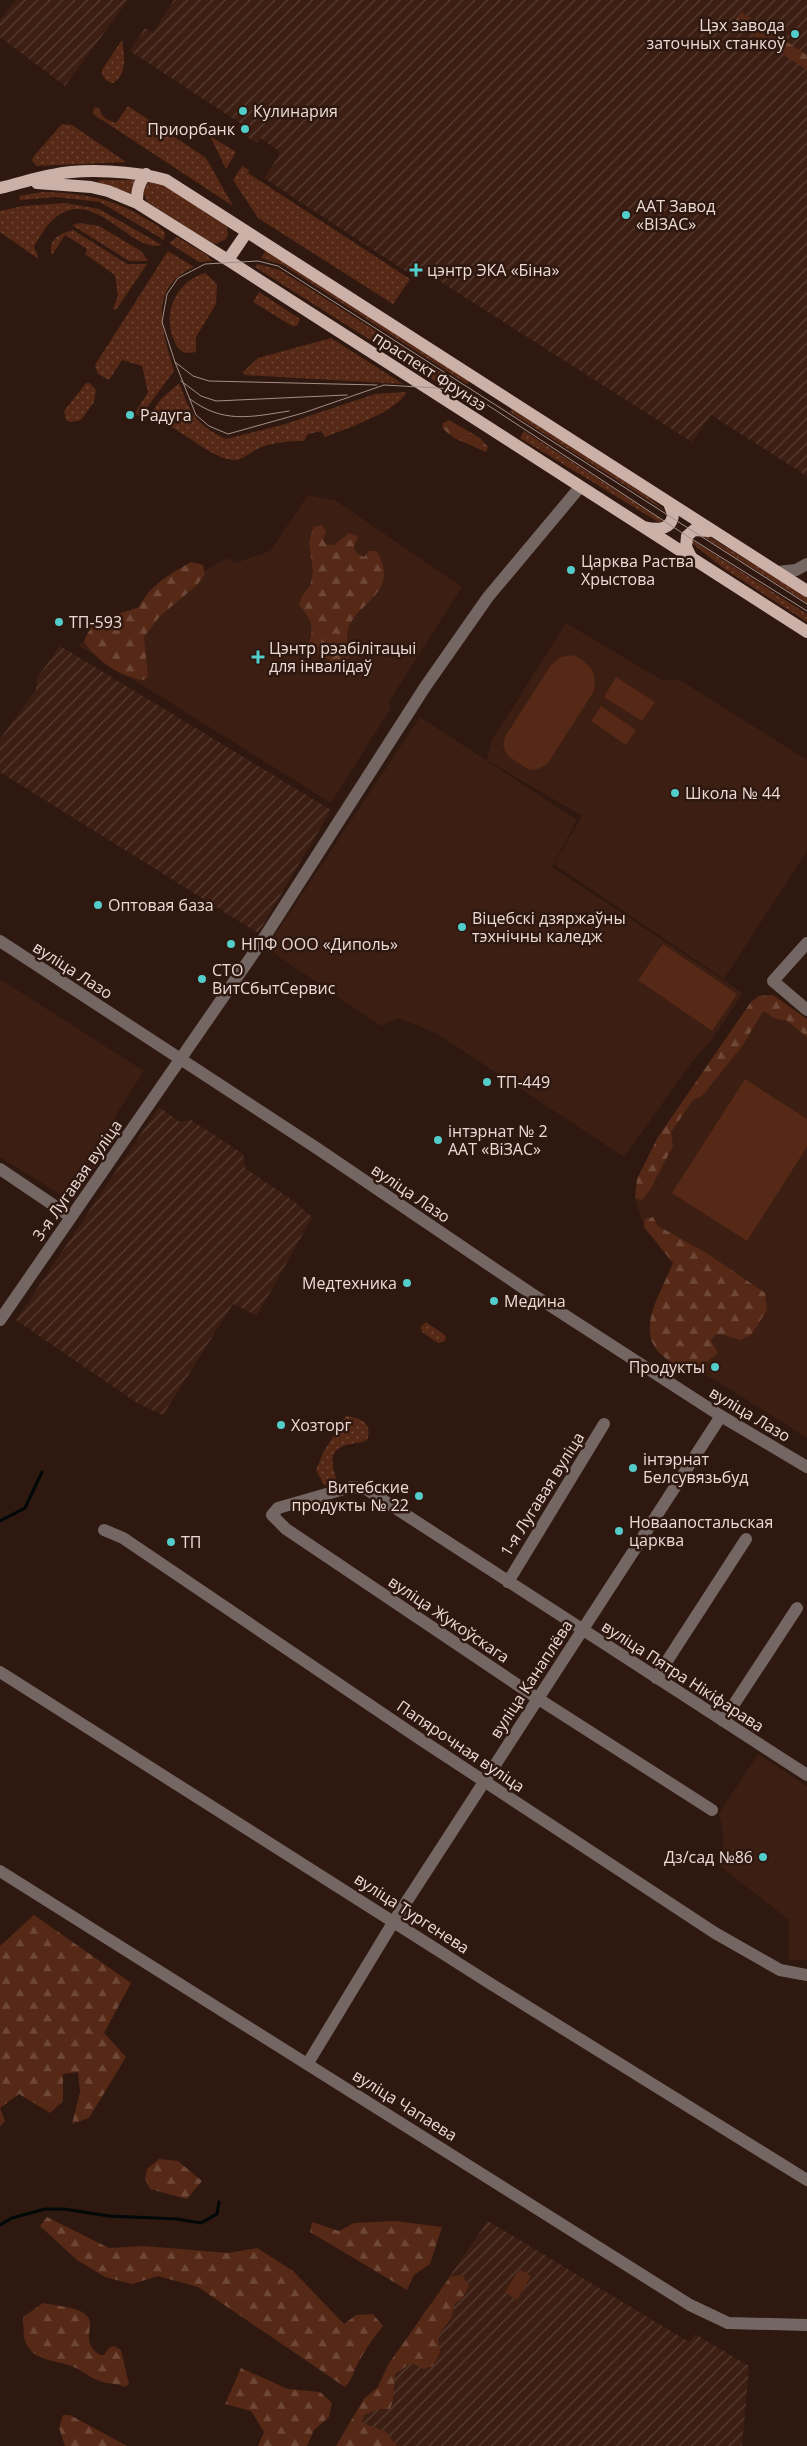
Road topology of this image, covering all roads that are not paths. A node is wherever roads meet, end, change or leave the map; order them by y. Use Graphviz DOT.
graph roads {
  1 [pos="146,174"];
  2 [pos="20,184"];
  3 [pos="0,188"];
  4 [pos="137,204"];
  5 [pos="247,232"];
  6 [pos="228,260"];
  7 [pos="580,487"];
  8 [pos="669,503"];
  9 [pos="642,527"];
  10 [pos="714,532"];
  11 [pos="693,560"];
  12 [pos="807,564"];
  13 [pos="778,572"];
  14 [pos="807,590"];
  15 [pos="807,632"];
  16 [pos="0,942"];
  17 [pos="807,943"];
  18 [pos="807,1010"];
  19 [pos="181,1060"];
  20 [pos="0,1169"];
  21 [pos="71,1217"];
  22 [pos="0,1320"];
  23 [pos="721,1416"];
  24 [pos="604,1424"];
  25 [pos="807,1467"];
  26 [pos="272,1515"];
  27 [pos="104,1530"];
  28 [pos="746,1539"];
  29 [pos="508,1582"];
  30 [pos="797,1608"];
  31 [pos="582,1630"];
  32 [pos="0,1672"];
  33 [pos="656,1678"];
  34 [pos="537,1698"];
  35 [pos="723,1721"];
  36 [pos="807,1775"];
  37 [pos="484,1782"];
  38 [pos="712,1810"];
  39 [pos="0,1871"];
  40 [pos="394,1922"];
  41 [pos="807,1975"];
  42 [pos="308,2063"];
  43 [pos="807,2180"];
  44 [pos="807,2325"];
  1 -- 2 [label="main road, праспект Фрунзэ"];
  1 -- 4 [label="main road"];
  1 -- 5 [label="main road, праспект Фрунзэ"];
  2 -- 3 [label="main road, праспект Фрунзэ"];
  2 -- 4 [label="main road, праспект Фрунзэ"];
  4 -- 6 [label="main road, праспект Фрунзэ"];
  5 -- 6 [label="main road"];
  5 -- 8 [label="main road, праспект Фрунзэ"];
  6 -- 7 [label="main road, праспект Фрунзэ"];
  7 -- 9 [label="main road, праспект Фрунзэ"];
  7 -- 19 [label="street, 3-я Лугавая вуліца"];
  8 -- 9 [label="main road"];
  8 -- 10 [label="main road, праспект Фрунзэ"];
  9 -- 11 [label="main road, праспект Фрунзэ"];
  10 -- 11 [label="main road"];
  10 -- 13 [label="main road, праспект Фрунзэ"];
  11 -- 15 [label="main road, праспект Фрунзэ"];
  12 -- 13 [label="street"];
  13 -- 14 [label="main road, праспект Фрунзэ"];
  16 -- 19 [label="street, вуліца Лазо"];
  17 -- 18 [label="street"];
  19 -- 21 [label="street, 3-я Лугавая вуліца"];
  19 -- 23 [label="street, вуліца Лазо"];
  20 -- 21 [label="street"];
  21 -- 22 [label="street, 3-я Лугавая вуліца"];
  23 -- 25 [label="street, вуліца Лазо"];
  23 -- 31 [label="street, вуліца Канаплёва"];
  24 -- 29 [label="street, 1-я Лугавая вуліца"];
  26 -- 29 [label="street, вуліца Пятра Нікіфарава"];
  26 -- 34 [label="street, вуліца Жукоўскага"];
  27 -- 37 [label="street, Папярочная вуліца"];
  28 -- 33 [label="street"];
  29 -- 31 [label="street, вуліца Пятра Нікіфарава"];
  30 -- 35 [label="street"];
  31 -- 33 [label="street, вуліца Пятра Нікіфарава"];
  31 -- 34 [label="street, вуліца Канаплёва"];
  32 -- 40 [label="street, вуліца Тургенева"];
  33 -- 35 [label="street, вуліца Пятра Нікіфарава"];
  34 -- 37 [label="street, вуліца Канаплёва"];
  34 -- 38 [label="street, вуліца Жукоўскага"];
  35 -- 36 [label="street, вуліца Пятра Нікіфарава"];
  37 -- 40 [label="street, вуліца Канаплёва"];
  37 -- 41 [label="street, Папярочная вуліца"];
  39 -- 42 [label="street, вуліца Чапаева"];
  40 -- 42 [label="street, вуліца Канаплёва"];
  40 -- 43 [label="street, вуліца Тургенева"];
  42 -- 44 [label="street, вуліца Чапаева"];
}
